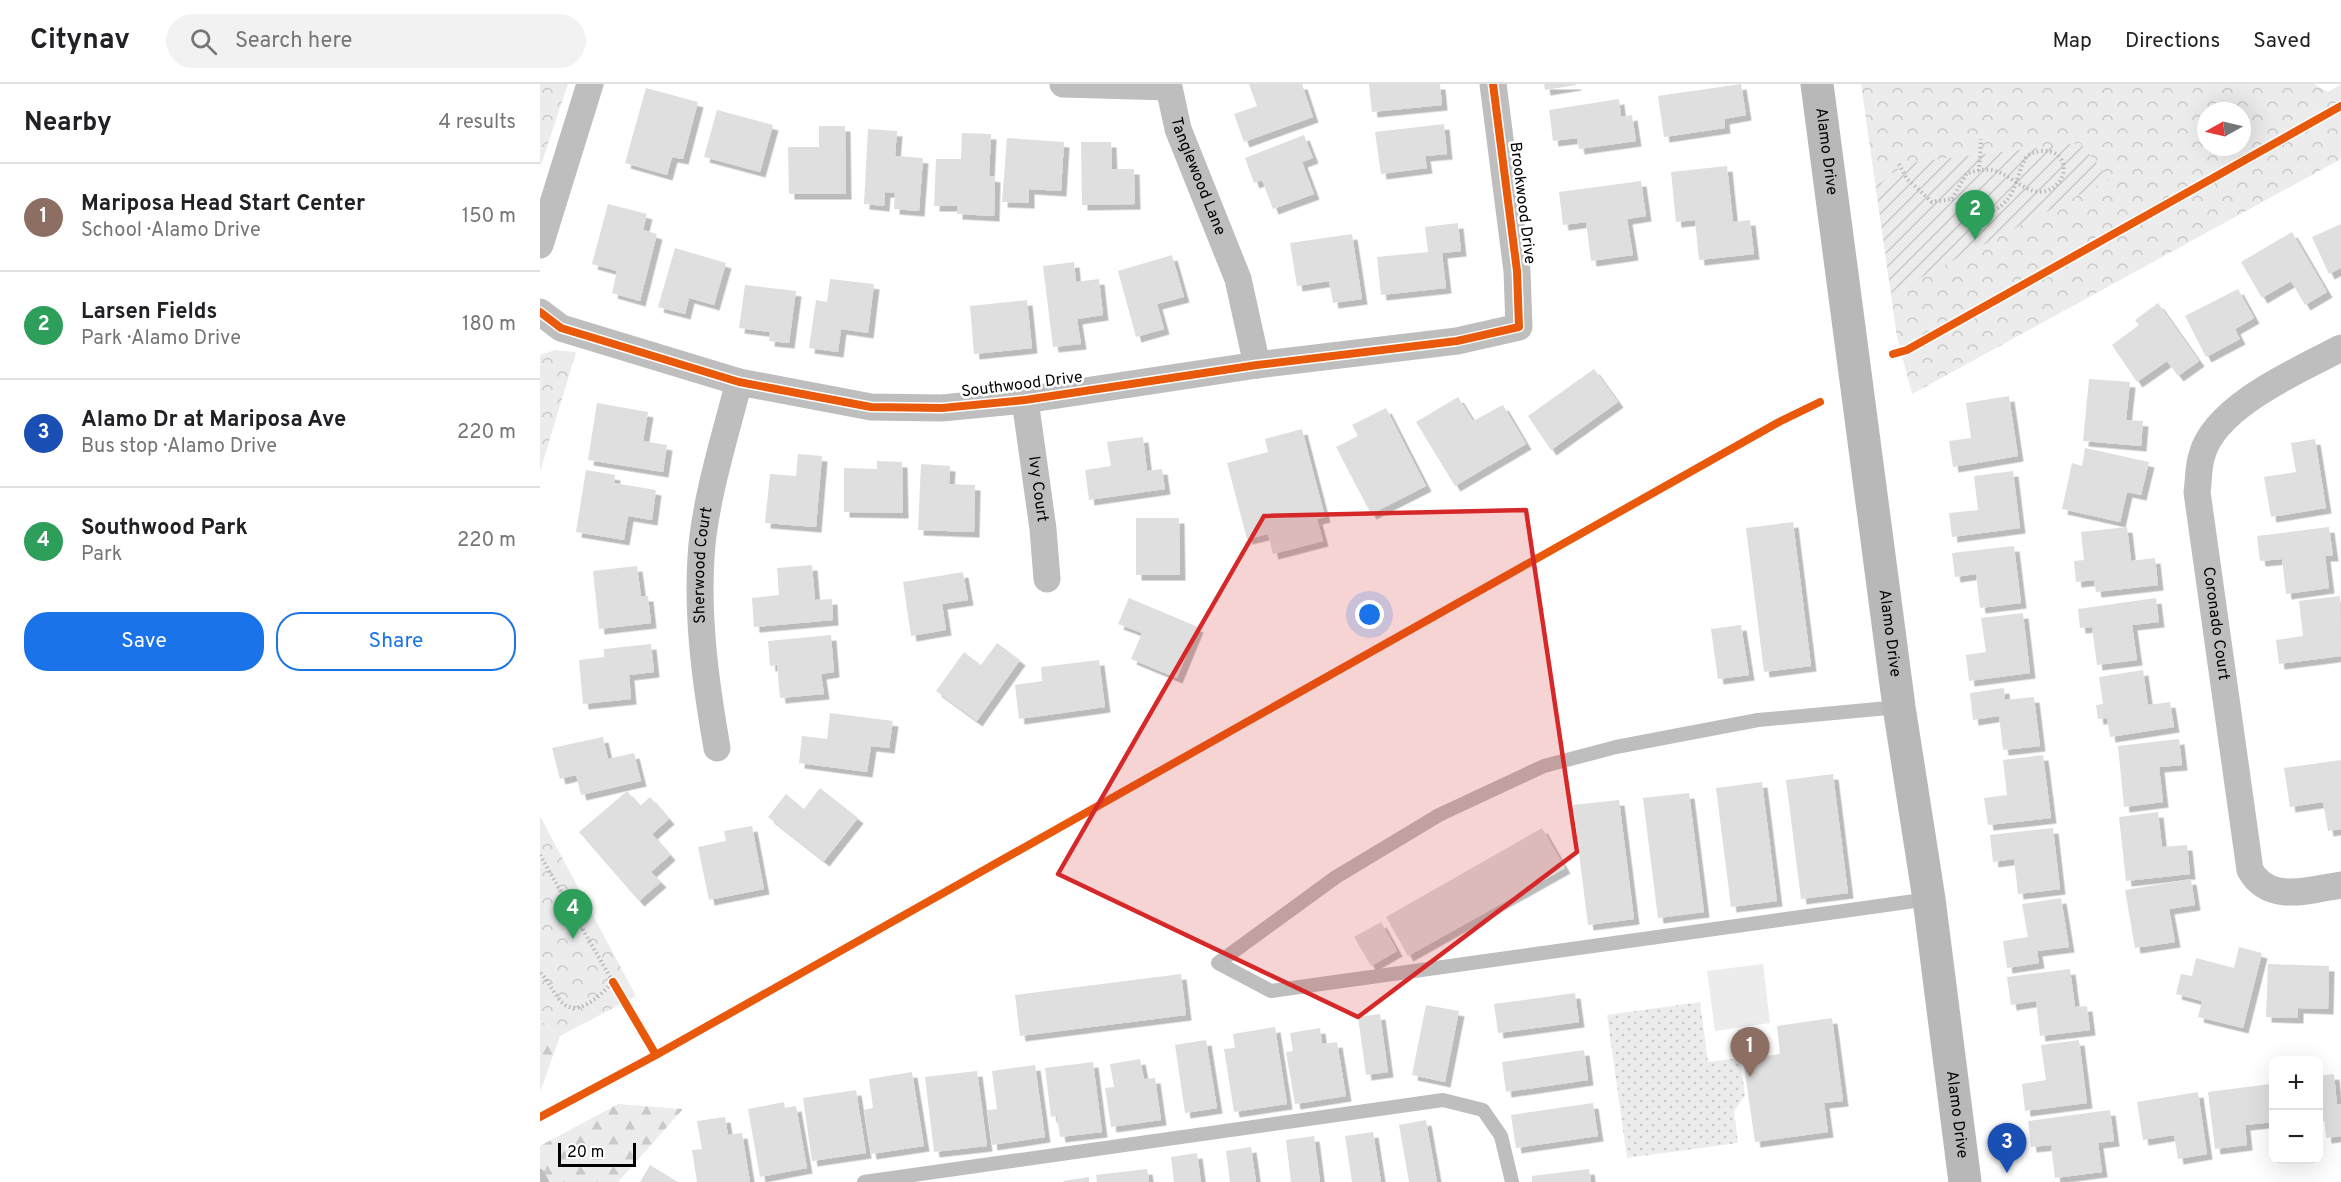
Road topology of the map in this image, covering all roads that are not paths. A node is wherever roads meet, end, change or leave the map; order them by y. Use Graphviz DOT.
graph roads {
  1 [pos="590,84"];
  2 [pos="1063,84"];
  3 [pos="1493,84"];
  4 [pos="1817,84"];
  5 [pos="540,245"];
  6 [pos="540,312"];
  7 [pos="1519,327"];
  8 [pos="2341,348"];
  9 [pos="1257,364"];
  10 [pos="739,382"];
  11 [pos="1025,400"];
  12 [pos="1047,579"];
  13 [pos="1899,707"];
  14 [pos="717,748"];
  15 [pos="2341,885"];
  16 [pos="1929,899"];
  17 [pos="952,1176"];
  18 [pos="864,1182"];
  19 [pos="1512,1182"];
  20 [pos="1965,1182"];
  1 -- 5 [label="street"];
  2 -- 9 [label="street, Tanglewood Lane"];
  3 -- 7 [label="street, Brookwood Drive"];
  4 -- 13 [label="main road, Alamo Drive"];
  6 -- 10 [label="street, Southwood Drive"];
  7 -- 9 [label="street, Southwood Drive"];
  8 -- 15 [label="street, Coronado Court"];
  9 -- 11 [label="street, Southwood Drive"];
  10 -- 11 [label="street, Southwood Drive"];
  10 -- 14 [label="street, Sherwood Court"];
  11 -- 12 [label="street, Ivy Court"];
  13 -- 16 [label="main road, Alamo Drive"];
  13 -- 16 [label="lane"];
  16 -- 20 [label="main road, Alamo Drive"];
  17 -- 18 [label="lane"];
  17 -- 19 [label="lane"];
}
